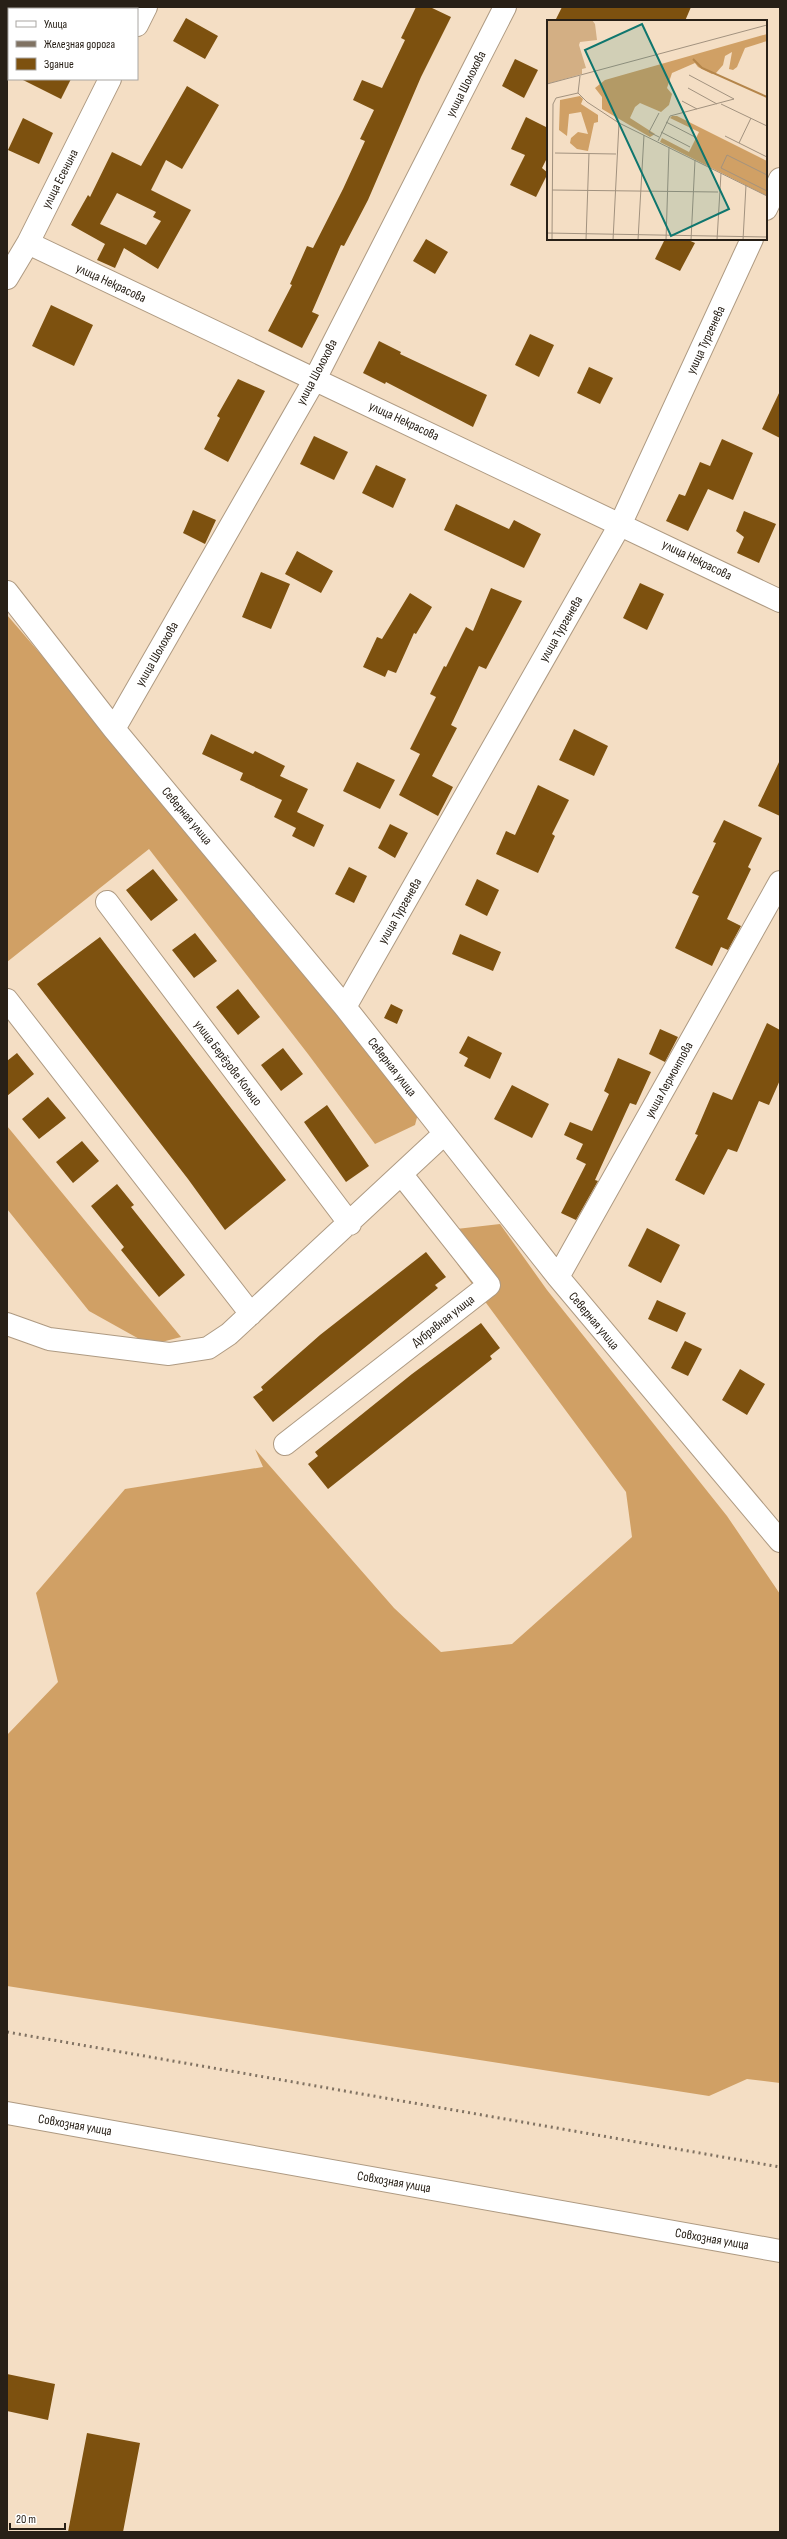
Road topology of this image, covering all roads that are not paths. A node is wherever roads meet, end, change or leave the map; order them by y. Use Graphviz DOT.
graph roads {
  1 [pos="146,7"];
  2 [pos="505,7"];
  3 [pos="138,24"];
  4 [pos="110,80"];
  5 [pos="780,179"];
  6 [pos="767,207"];
  7 [pos="752,240"];
  8 [pos="28,243"];
  9 [pos="7,278"];
  10 [pos="315,379"];
  11 [pos="621,524"];
  12 [pos="7,592"];
  13 [pos="780,601"];
  14 [pos="114,729"];
  15 [pos="780,882"];
  16 [pos="107,902"];
  17 [pos="7,1000"];
  18 [pos="345,1007"];
  19 [pos="444,1134"];
  20 [pos="402,1174"];
  21 [pos="350,1224"];
  22 [pos="558,1277"];
  23 [pos="251,1314"];
  24 [pos="7,1324"];
  25 [pos="285,1444"];
  26 [pos="780,1541"];
  27 [pos="7,2113"];
  28 [pos="780,2251"];
  1 -- 3 [label="street"];
  2 -- 10 [label="street, улица Шолохова"];
  4 -- 8 [label="street, улица Есенина"];
  5 -- 6 [label="street"];
  7 -- 11 [label="street, улица Тургенева"];
  8 -- 9 [label="street, улица Есенина"];
  8 -- 10 [label="street, улица Некрасова"];
  10 -- 11 [label="street, улица Некрасова"];
  10 -- 14 [label="street, улица Шолохова"];
  11 -- 13 [label="street, улица Некрасова"];
  11 -- 18 [label="street, улица Тургенева"];
  12 -- 14 [label="street, Северная улица"];
  14 -- 18 [label="street, Северная улица"];
  15 -- 22 [label="street, улица Лермонтова"];
  16 -- 21 [label="street, улица Берёзове Кольцо"];
  17 -- 23 [label="street"];
  18 -- 19 [label="street, Северная улица"];
  19 -- 20 [label="street"];
  19 -- 22 [label="street, Северная улица"];
  20 -- 21 [label="street"];
  20 -- 25 [label="street, Дубравная улица"];
  21 -- 23 [label="street"];
  22 -- 26 [label="street, Северная улица"];
  23 -- 24 [label="street"];
  27 -- 28 [label="street, Совхозная улица"];
}
